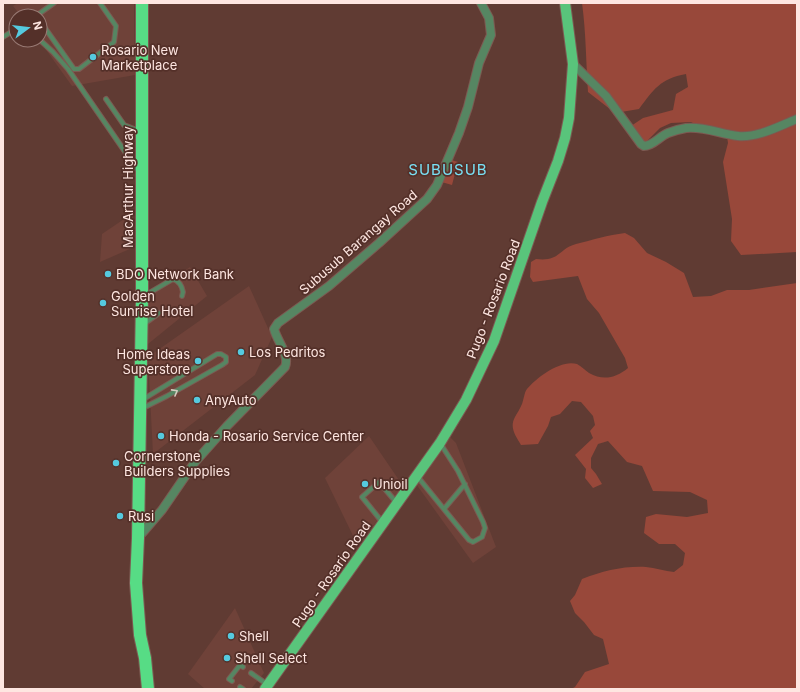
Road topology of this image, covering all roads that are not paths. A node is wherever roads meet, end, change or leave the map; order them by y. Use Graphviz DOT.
graph roads {
  1 [pos="100,3"];
  2 [pos="142,3"];
  3 [pos="481,3"];
  4 [pos="565,3"];
  5 [pos="48,32"];
  6 [pos="48,47"];
  7 [pos="573,64"];
  8 [pos="106,99"];
  9 [pos="797,119"];
  10 [pos="142,129"];
  11 [pos="142,176"];
  12 [pos="182,296"];
  13 [pos="142,298"];
  14 [pos="159,313"];
  15 [pos="142,325"];
  16 [pos="140,405"];
  17 [pos="440,443"];
  18 [pos="417,475"];
  19 [pos="465,484"];
  20 [pos="396,503"];
  21 [pos="444,509"];
  22 [pos="383,522"];
  23 [pos="138,538"];
  24 [pos="145,658"];
  25 [pos="243,667"];
  26 [pos="251,673"];
  27 [pos="232,681"];
  28 [pos="267,687"];
  29 [pos="148,689"];
  30 [pos="155,689"];
  1 -- 5 [label="lane"];
  2 -- 10 [label="highway, MacArthur Highway"];
  3 -- 23 [label="street, Subusub Barangay Road"];
  4 -- 7 [label="main road, Pugo - Rosario Road"];
  6 -- 11 [label="lane"];
  7 -- 9 [label="street"];
  7 -- 17 [label="main road, Pugo - Rosario Road"];
  8 -- 10 [label="lane"];
  10 -- 11 [label="highway, MacArthur Highway"];
  11 -- 13 [label="highway, MacArthur Highway"];
  12 -- 13 [label="lane"];
  13 -- 15 [label="highway, MacArthur Highway"];
  14 -- 15 [label="lane"];
  15 -- 16 [label="highway, MacArthur Highway"];
  16 -- 16 [label="lane, one-way"];
  16 -- 23 [label="highway, MacArthur Highway"];
  17 -- 18 [label="main road, Pugo - Rosario Road"];
  17 -- 19 [label="lane"];
  18 -- 20 [label="main road, Pugo - Rosario Road"];
  18 -- 21 [label="lane"];
  19 -- 21 [label="lane"];
  19 -- 21 [label="lane"];
  20 -- 22 [label="main road, Pugo - Rosario Road"];
  20 -- 22 [label="lane"];
  22 -- 28 [label="main road, Pugo - Rosario Road"];
  23 -- 24 [label="highway, MacArthur Highway"];
  24 -- 29 [label="highway, MacArthur Highway"];
  24 -- 30 [label="highway, MacArthur Highway"];
  25 -- 27 [label="lane"];
  26 -- 28 [label="lane"];
}
